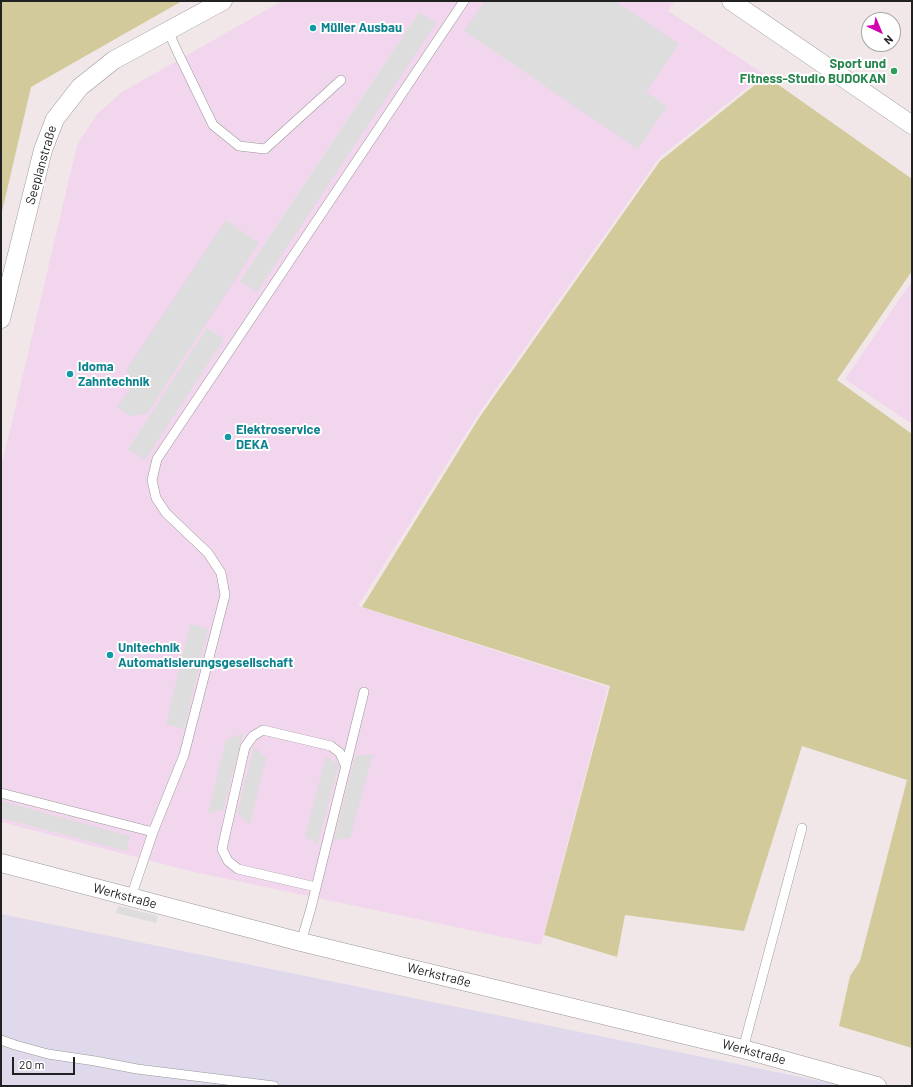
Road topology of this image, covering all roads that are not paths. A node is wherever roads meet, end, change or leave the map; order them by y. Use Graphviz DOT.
graph roads {
  1 [pos="223,1"];
  2 [pos="464,1"];
  3 [pos="731,1"];
  4 [pos="168,30"];
  5 [pos="340,80"];
  6 [pos="912,125"];
  7 [pos="1,319"];
  8 [pos="364,692"];
  9 [pos="346,767"];
  10 [pos="1,793"];
  11 [pos="802,828"];
  12 [pos="153,832"];
  13 [pos="1,863"];
  14 [pos="316,887"];
  15 [pos="131,897"];
  16 [pos="301,942"];
  17 [pos="1,1040"];
  18 [pos="743,1049"];
  19 [pos="274,1086"];
  20 [pos="877,1086"];
  1 -- 4 [label="street, Seeplanstraße"];
  2 -- 12 [label="lane"];
  3 -- 6 [label="street"];
  4 -- 5 [label="lane"];
  4 -- 7 [label="street, Seeplanstraße"];
  8 -- 9 [label="lane"];
  9 -- 14 [label="lane"];
  9 -- 14 [label="lane"];
  10 -- 12 [label="lane"];
  11 -- 18 [label="lane"];
  12 -- 15 [label="lane"];
  13 -- 15 [label="street, Werkstraße"];
  14 -- 16 [label="lane"];
  15 -- 16 [label="street, Werkstraße"];
  16 -- 18 [label="street, Werkstraße"];
  17 -- 19 [label="lane"];
  18 -- 20 [label="street, Werkstraße"];
}
